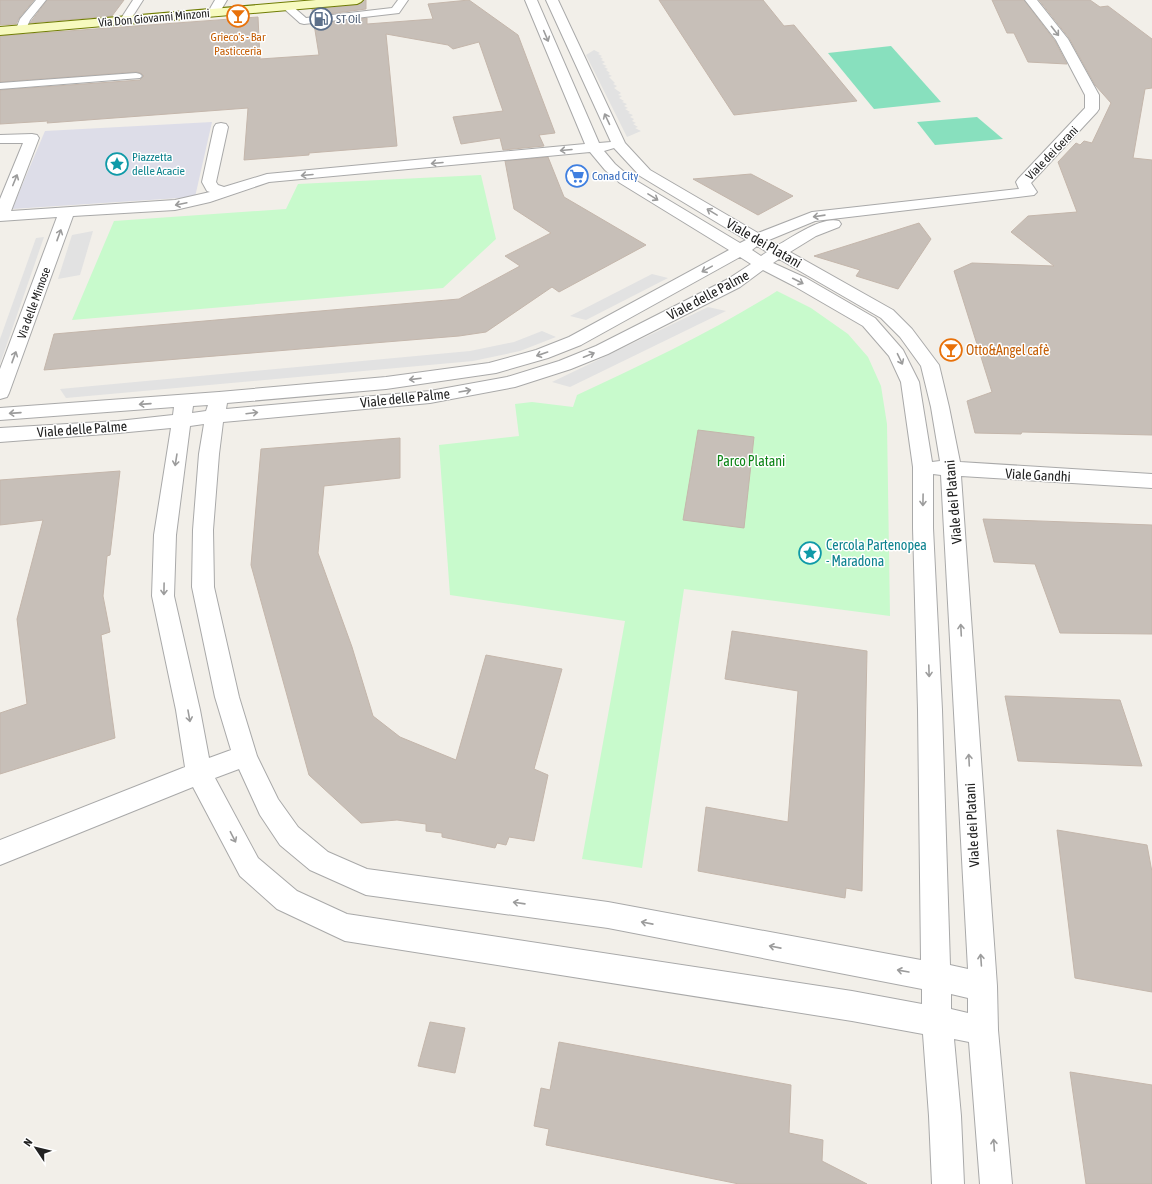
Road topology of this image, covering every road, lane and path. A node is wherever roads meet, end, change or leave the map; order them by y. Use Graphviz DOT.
graph roads {
  1 [pos="41,0"];
  2 [pos="138,0"];
  3 [pos="221,0"];
  4 [pos="357,0"];
  5 [pos="403,0"];
  6 [pos="530,0"];
  7 [pos="552,0"];
  8 [pos="1031,0"];
  9 [pos="305,2"];
  10 [pos="286,6"];
  11 [pos="214,12"];
  12 [pos="125,20"];
  13 [pos="21,29"];
  14 [pos="0,31"];
  15 [pos="136,76"];
  16 [pos="0,86"];
  17 [pos="221,127"];
  18 [pos="0,139"];
  19 [pos="619,145"];
  20 [pos="594,148"];
  21 [pos="223,192"];
  22 [pos="871,209"];
  23 [pos="67,212"];
  24 [pos="0,216"];
  25 [pos="758,239"];
  26 [pos="741,250"];
  27 [pos="771,258"];
  28 [pos="0,393"];
  29 [pos="216,408"];
  30 [pos="183,411"];
  31 [pos="0,414"];
  32 [pos="0,435"];
  33 [pos="923,467"];
  34 [pos="951,470"];
  35 [pos="1152,481"];
  36 [pos="245,756"];
  37 [pos="199,772"];
  38 [pos="0,853"];
  39 [pos="937,977"];
  40 [pos="983,986"];
  41 [pos="937,1020"];
  42 [pos="983,1030"];
  43 [pos="948,1184"];
  44 [pos="996,1184"];
  1 -- 13 [label="lane"];
  2 -- 12 [label="lane"];
  3 -- 11 [label="street"];
  4 -- 9 [label="street, Via Don Giovanni Minzoni"];
  5 -- 10 [label="lane"];
  6 -- 20 [label="street, Viale dei Platani, one-way"];
  19 -- 7 [label="street, Viale dei Platani, one-way"];
  8 -- 22 [label="street, Viale dei Gerani, one-way"];
  9 -- 10 [label="street, Via Don Giovanni Minzoni"];
  10 -- 11 [label="street, Via Don Giovanni Minzoni"];
  11 -- 12 [label="street, Via Don Giovanni Minzoni"];
  12 -- 13 [label="street, Via Don Giovanni Minzoni"];
  13 -- 14 [label="street, Via Don Giovanni Minzoni"];
  15 -- 16 [label="lane"];
  17 -- 21 [label="street"];
  24 -- 18 [label="street, one-way"];
  19 -- 20 [label="street"];
  25 -- 19 [label="street, Viale dei Platani, one-way"];
  20 -- 21 [label="street, one-way"];
  20 -- 26 [label="street, Viale dei Platani, one-way"];
  21 -- 23 [label="street, one-way"];
  22 -- 25 [label="street, Viale dei Gerani, one-way"];
  22 -- 27 [label="street, Viale dei Gerani"];
  23 -- 24 [label="street"];
  28 -- 23 [label="street, Via delle Mimose, one-way"];
  25 -- 26 [label="street, Viale dei Gerani"];
  25 -- 27 [label="street, Viale dei Platani"];
  26 -- 27 [label="street, Viale dei Platani"];
  26 -- 29 [label="street, Viale delle Palme, one-way"];
  29 -- 27 [label="street, Viale delle Palme, one-way"];
  27 -- 33 [label="street, Viale dei Platani, one-way"];
  27 -- 34 [label="street, Viale dei Platani"];
  29 -- 30 [label="street, Viale delle Palme"];
  29 -- 36 [label="street"];
  30 -- 31 [label="street, Viale delle Palme, one-way"];
  30 -- 32 [label="street, Viale delle Palme"];
  30 -- 37 [label="street, one-way"];
  33 -- 34 [label="street, Viale Gandhi"];
  33 -- 39 [label="street, Viale dei Platani, one-way"];
  34 -- 35 [label="street, Viale Gandhi"];
  40 -- 34 [label="street, Viale dei Platani, one-way"];
  36 -- 37 [label="street"];
  39 -- 36 [label="street, one-way"];
  37 -- 38 [label="street"];
  37 -- 41 [label="street, one-way"];
  39 -- 40 [label="street"];
  39 -- 41 [label="street, Viale dei Platani"];
  40 -- 42 [label="street, Viale dei Platani"];
  41 -- 42 [label="street"];
  41 -- 43 [label="street, Viale dei Platani"];
  44 -- 42 [label="street, Viale dei Platani, one-way"];
}
